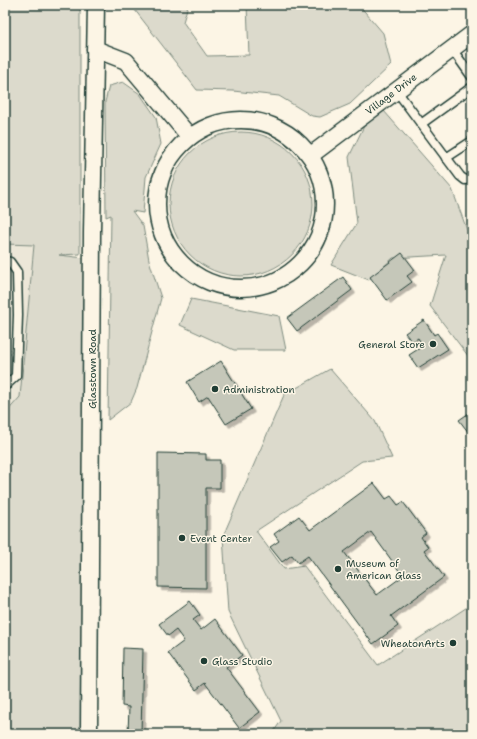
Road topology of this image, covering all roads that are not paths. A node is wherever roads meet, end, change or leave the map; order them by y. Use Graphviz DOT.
graph roads {
  1 [pos="96,5"];
  2 [pos="472,34"];
  3 [pos="95,49"];
  4 [pos="452,49"];
  5 [pos="472,77"];
  6 [pos="472,86"];
  7 [pos="396,90"];
  8 [pos="421,124"];
  9 [pos="190,136"];
  10 [pos="472,141"];
  11 [pos="311,155"];
  12 [pos="446,158"];
  13 [pos="472,179"];
  14 [pos="5,261"];
  15 [pos="5,386"];
  16 [pos="89,734"];
  1 -- 3 [label="street, Glasstown Road"];
  2 -- 4 [label="street, Village Drive"];
  3 -- 9 [label="street"];
  3 -- 16 [label="street, Glasstown Road"];
  4 -- 5 [label="lane"];
  4 -- 7 [label="street, Village Drive"];
  6 -- 8 [label="lane"];
  7 -- 8 [label="lane"];
  7 -- 11 [label="street, Village Drive"];
  8 -- 12 [label="lane"];
  9 -- 11 [label="street"];
  9 -- 11 [label="street"];
  10 -- 12 [label="lane"];
  12 -- 13 [label="lane"];
  14 -- 15 [label="lane"];
}
